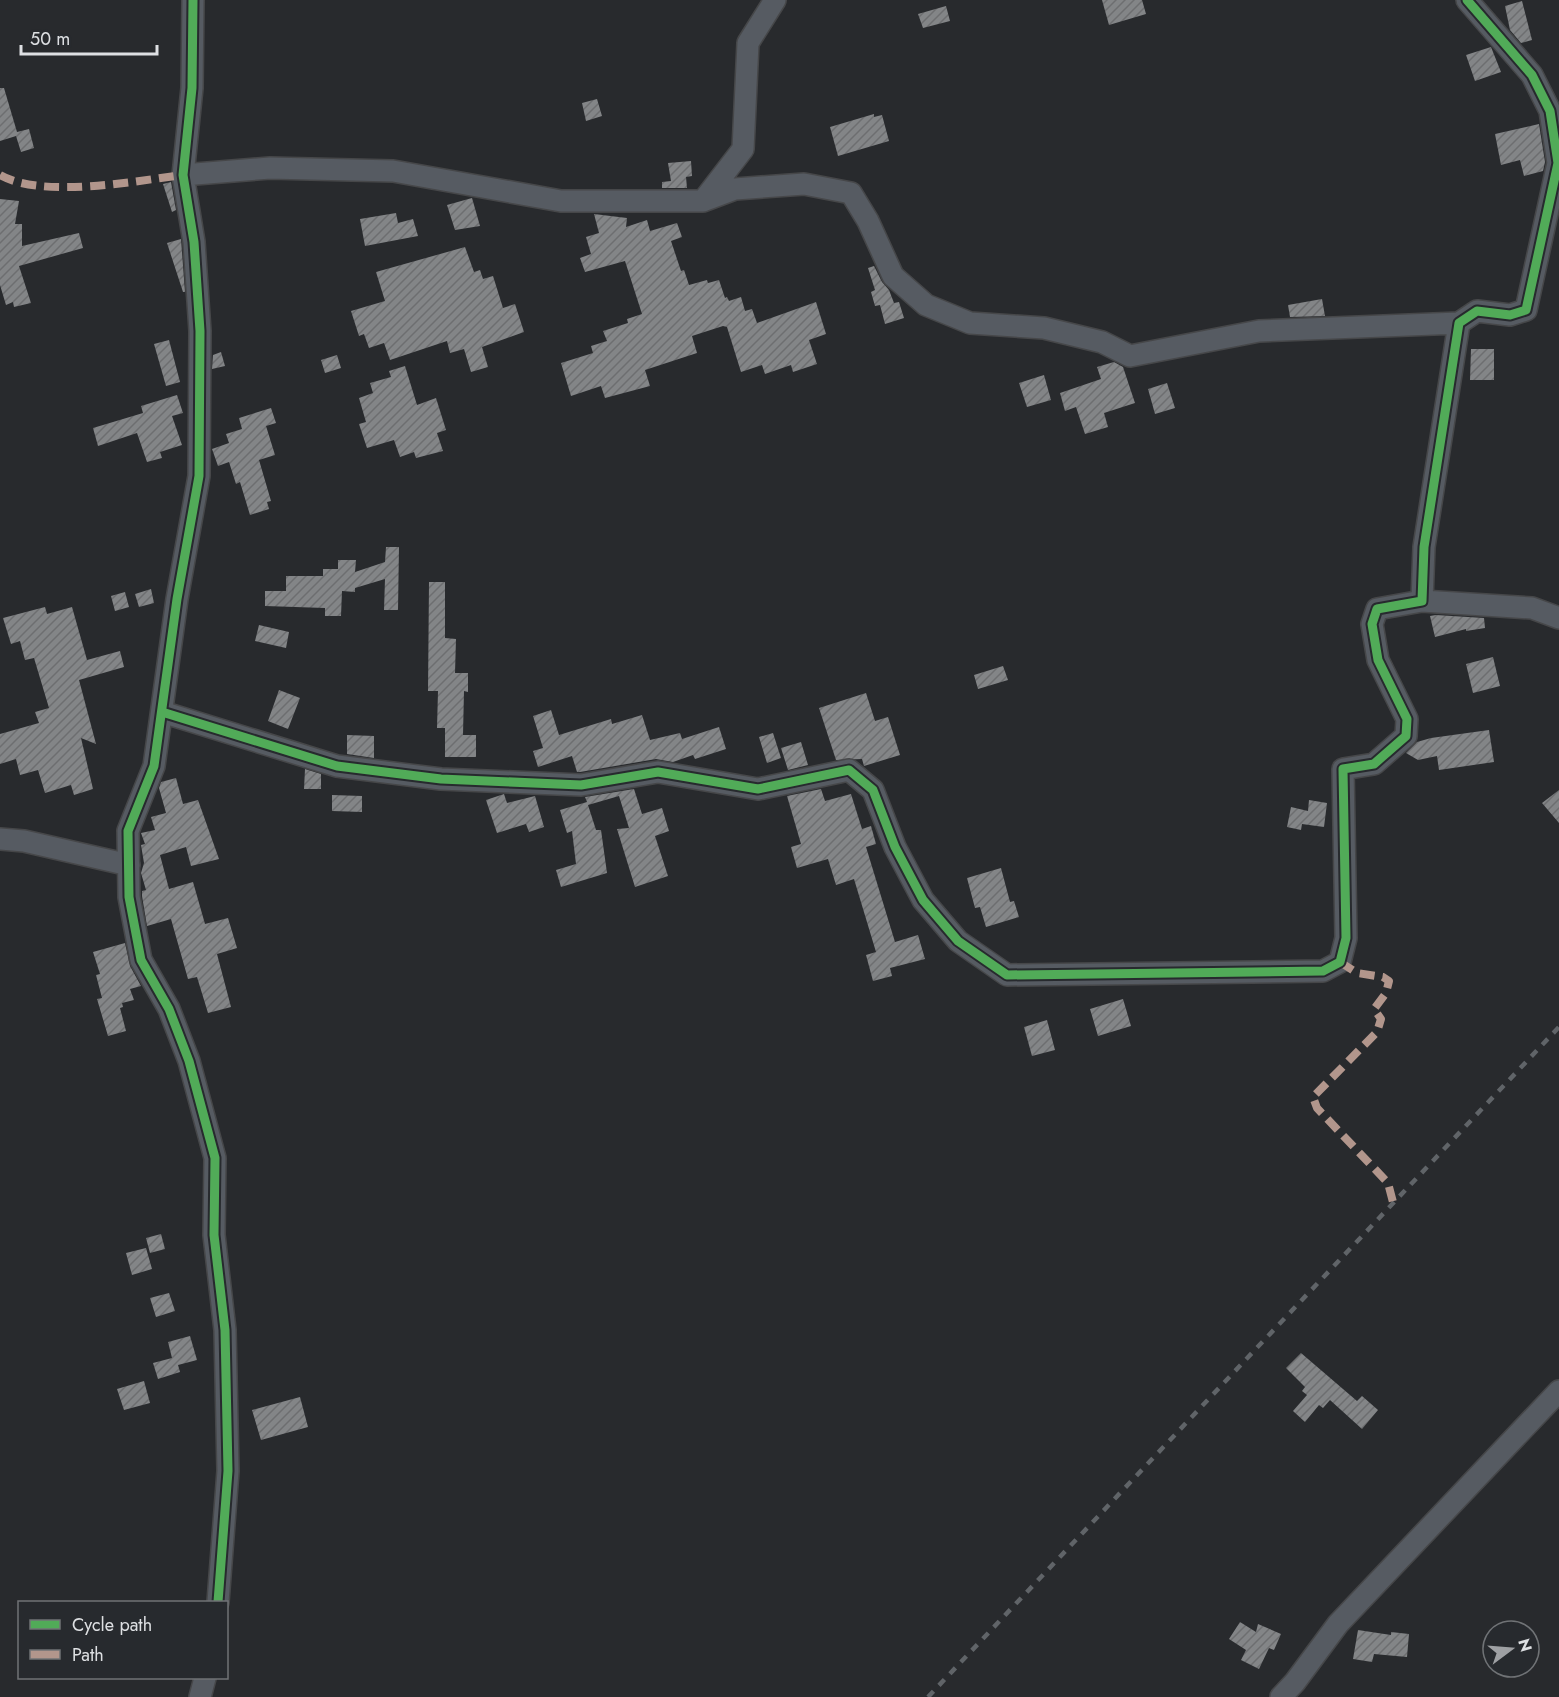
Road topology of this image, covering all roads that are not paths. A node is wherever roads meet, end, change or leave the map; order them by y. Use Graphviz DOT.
graph roads {
  1 [pos="193,0"];
  2 [pos="775,0"];
  3 [pos="1467,0"];
  4 [pos="183,176"];
  5 [pos="703,201"];
  6 [pos="1459,323"];
  7 [pos="1422,601"];
  8 [pos="1559,618"];
  9 [pos="162,712"];
  10 [pos="0,839"];
  11 [pos="129,865"];
  12 [pos="1559,1391"];
  13 [pos="218,1601"];
  14 [pos="204,1679"];
  15 [pos="1295,1689"];
  16 [pos="200,1697"];
  17 [pos="1281,1697"];
  1 -- 4 [label="street"];
  2 -- 5 [label="street"];
  3 -- 6 [label="street"];
  4 -- 5 [label="street"];
  4 -- 9 [label="street"];
  5 -- 6 [label="street"];
  6 -- 7 [label="street"];
  7 -- 8 [label="street"];
  7 -- 9 [label="street"];
  9 -- 11 [label="street"];
  10 -- 11 [label="street"];
  11 -- 13 [label="street"];
  12 -- 15 [label="street"];
  14 -- 16 [label="street"];
  15 -- 17 [label="street"];
}
